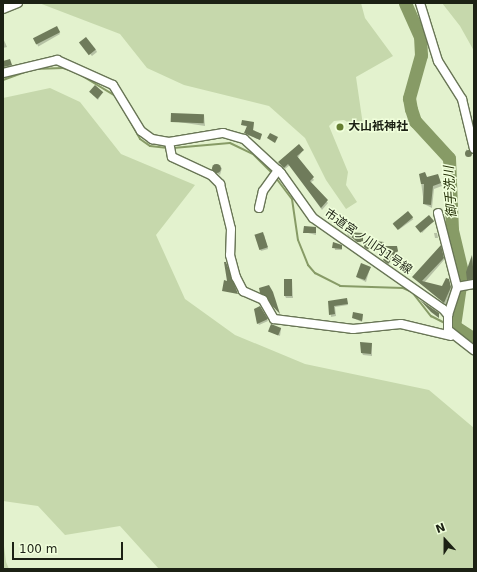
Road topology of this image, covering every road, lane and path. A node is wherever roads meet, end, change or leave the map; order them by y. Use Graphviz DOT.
graph roads {
  1 [pos="18,3"];
  2 [pos="420,3"];
  3 [pos="3,9"];
  4 [pos="3,73"];
  5 [pos="169,146"];
  6 [pos="474,149"];
  7 [pos="275,174"];
  8 [pos="259,208"];
  9 [pos="438,213"];
  10 [pos="474,284"];
  11 [pos="460,286"];
  12 [pos="447,319"];
  13 [pos="464,342"];
  14 [pos="474,350"];
  1 -- 3 [label="street"];
  2 -- 6 [label="street"];
  4 -- 5 [label="street, 市道宮ノ川内1号線"];
  5 -- 7 [label="street, 市道宮ノ川内1号線"];
  5 -- 13 [label="street"];
  7 -- 8 [label="street"];
  7 -- 12 [label="street, 市道宮ノ川内1号線"];
  9 -- 11 [label="street"];
  10 -- 11 [label="street"];
  11 -- 12 [label="street"];
  12 -- 13 [label="street, 市道宮ノ川内1号線"];
  13 -- 14 [label="street, 市道宮ノ川内1号線"];
}
